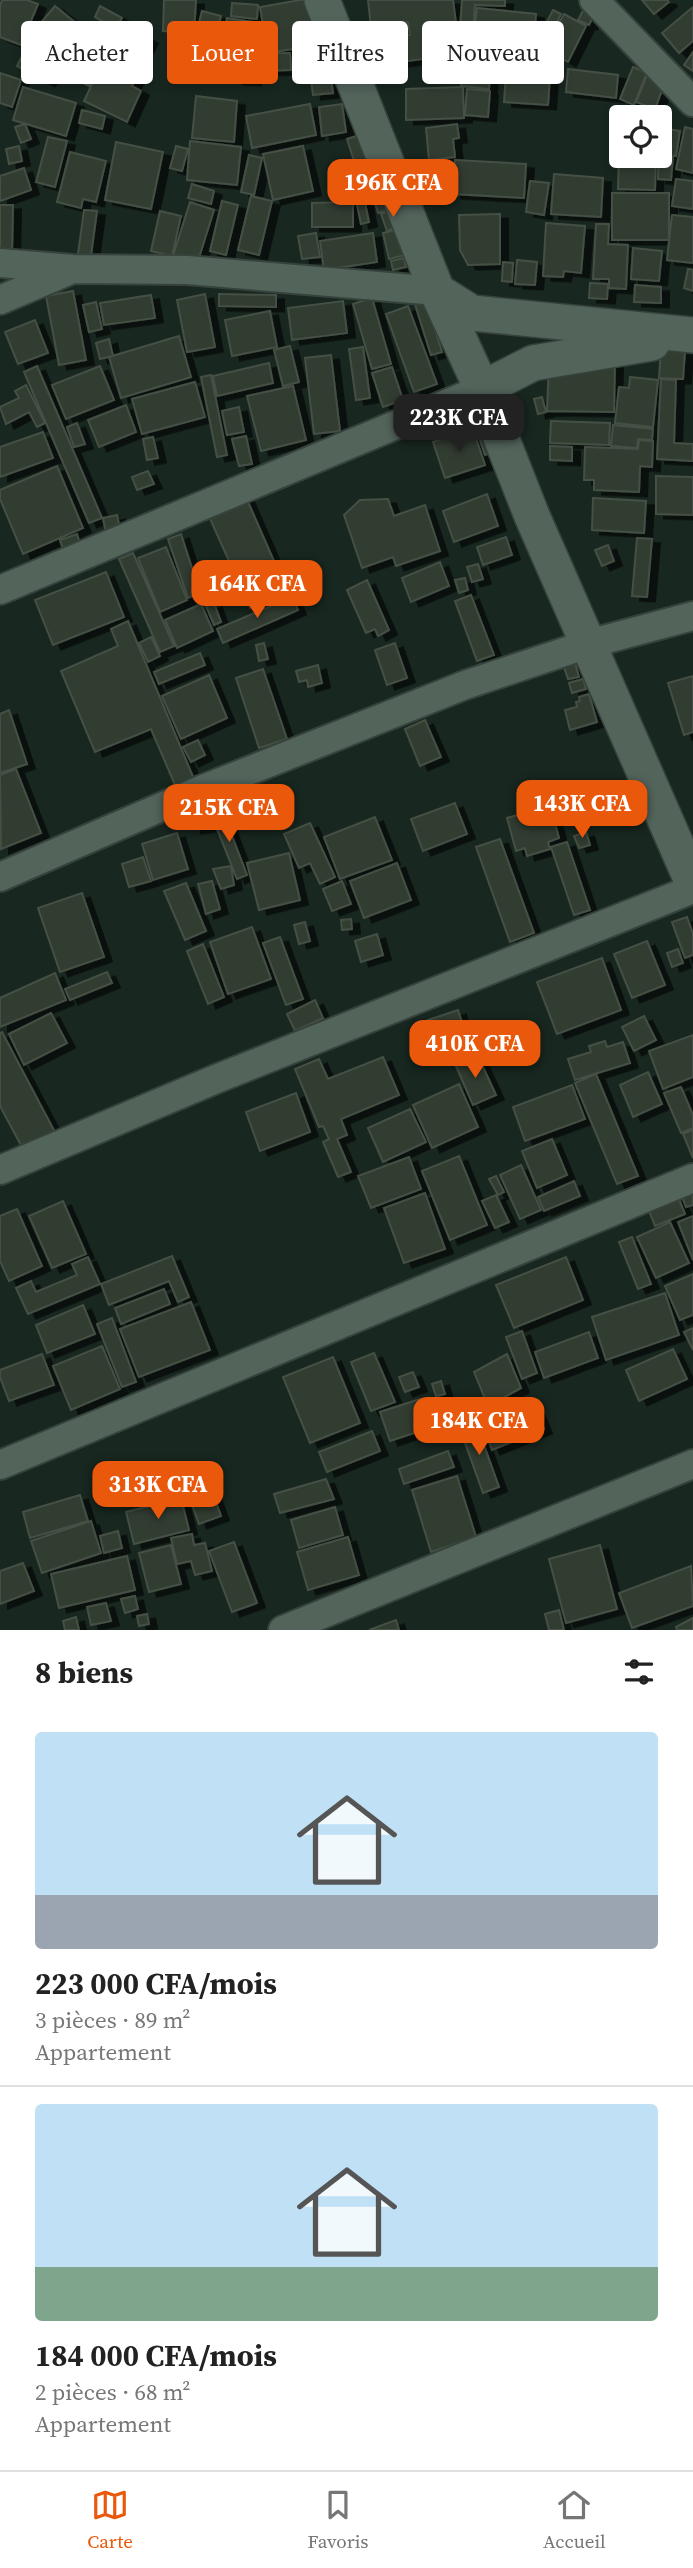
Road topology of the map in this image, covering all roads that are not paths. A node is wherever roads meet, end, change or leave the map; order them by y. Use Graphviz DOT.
graph roads {
  1 [pos="322,0"];
  2 [pos="594,0"];
  3 [pos="693,102"];
  4 [pos="0,263"];
  5 [pos="73,269"];
  6 [pos="437,291"];
  7 [pos="0,300"];
  8 [pos="693,335"];
  9 [pos="482,389"];
  10 [pos="0,590"];
  11 [pos="693,616"];
  12 [pos="588,644"];
  13 [pos="0,877"];
  14 [pos="693,883"];
  15 [pos="693,889"];
  16 [pos="0,1170"];
  17 [pos="693,1178"];
  18 [pos="693,1464"];
  19 [pos="0,1465"];
  20 [pos="283,1630"];
  1 -- 6 [label="street"];
  2 -- 3 [label="street"];
  4 -- 5 [label="street"];
  5 -- 6 [label="street"];
  5 -- 7 [label="street"];
  6 -- 8 [label="street"];
  6 -- 9 [label="street"];
  8 -- 9 [label="street"];
  9 -- 10 [label="street"];
  9 -- 12 [label="street"];
  11 -- 12 [label="street"];
  12 -- 13 [label="street"];
  12 -- 14 [label="street"];
  15 -- 16 [label="street"];
  17 -- 19 [label="street"];
  18 -- 20 [label="street"];
}
